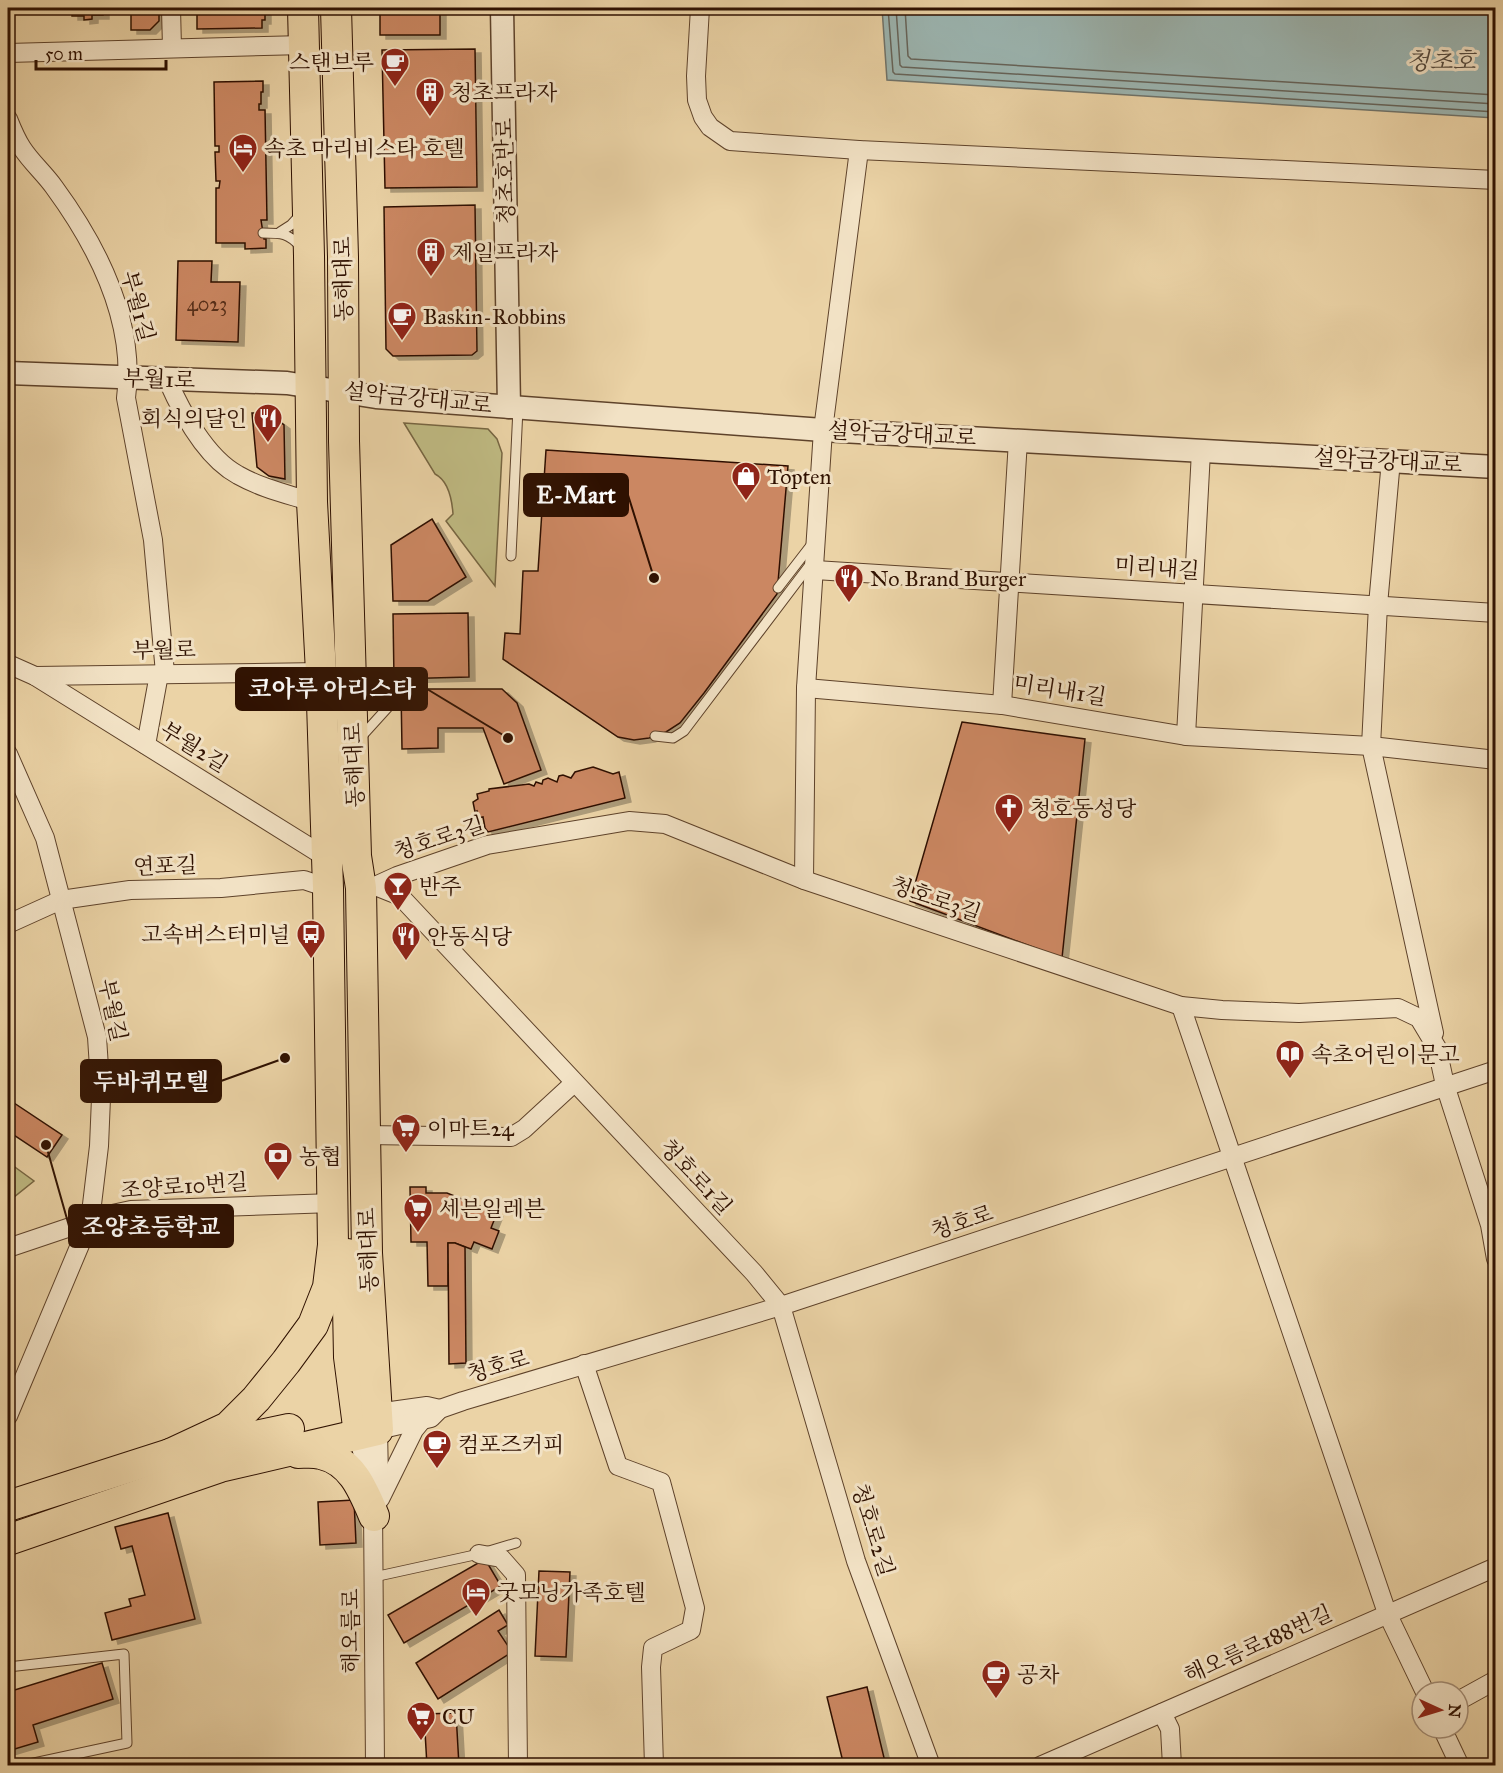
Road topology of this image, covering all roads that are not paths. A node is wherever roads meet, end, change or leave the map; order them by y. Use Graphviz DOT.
graph roads {
  1 [pos="171,8"];
  2 [pos="303,8"];
  3 [pos="336,8"];
  4 [pos="502,8"];
  5 [pos="700,8"];
  6 [pos="304,45"];
  7 [pos="172,48"];
  8 [pos="8,53"];
  9 [pos="8,119"];
  10 [pos="859,150"];
  11 [pos="1496,180"];
  12 [pos="308,203"];
  13 [pos="280,232"];
  14 [pos="263,233"];
  15 [pos="309,256"];
  16 [pos="8,373"];
  17 [pos="129,378"];
  18 [pos="167,379"];
  19 [pos="311,386"];
  20 [pos="344,391"];
  21 [pos="514,408"];
  22 [pos="823,430"];
  23 [pos="1018,440"];
  24 [pos="1201,451"];
  25 [pos="1391,460"];
  26 [pos="1496,467"];
  27 [pos="312,502"];
  28 [pos="817,538"];
  29 [pos="511,556"];
  30 [pos="816,563"];
  31 [pos="1010,583"];
  32 [pos="778,588"];
  33 [pos="1194,595"];
  34 [pos="1378,605"];
  35 [pos="1496,613"];
  36 [pos="8,664"];
  37 [pos="321,672"];
  38 [pos="162,674"];
  39 [pos="351,675"];
  40 [pos="35,676"];
  41 [pos="8,677"];
  42 [pos="806,688"];
  43 [pos="390,705"];
  44 [pos="401,705"];
  45 [pos="1002,705"];
  46 [pos="1186,735"];
  47 [pos="655,736"];
  48 [pos="146,745"];
  49 [pos="1371,746"];
  50 [pos="353,747"];
  51 [pos="8,754"];
  52 [pos="1496,760"];
  53 [pos="327,858"];
  54 [pos="804,880"];
  55 [pos="368,887"];
  56 [pos="328,888"];
  57 [pos="61,900"];
  58 [pos="8,924"];
  59 [pos="1181,1006"];
  60 [pos="1437,1048"];
  61 [pos="1496,1070"];
  62 [pos="574,1083"];
  63 [pos="1445,1085"];
  64 [pos="331,1108"];
  65 [pos="365,1135"];
  66 [pos="1234,1158"];
  67 [pos="333,1203"];
  68 [pos="90,1221"];
  69 [pos="8,1248"];
  70 [pos="1496,1259"];
  71 [pos="782,1306"];
  72 [pos="584,1364"];
  73 [pos="440,1409"];
  74 [pos="8,1416"];
  75 [pos="423,1419"];
  76 [pos="368,1423"];
  77 [pos="277,1453"];
  78 [pos="170,1454"];
  79 [pos="8,1506"];
  80 [pos="374,1507"];
  81 [pos="8,1540"];
  82 [pos="516,1543"];
  83 [pos="479,1554"];
  84 [pos="1496,1567"];
  85 [pos="374,1576"];
  86 [pos="1387,1613"];
  87 [pos="8,1667"];
  88 [pos="1419,1680"];
  89 [pos="1496,1680"];
  90 [pos="1470,1694"];
  91 [pos="1162,1713"];
  92 [pos="1448,1740"];
  93 [pos="20,1766"];
  94 [pos="375,1766"];
  95 [pos="518,1766"];
  96 [pos="654,1766"];
  97 [pos="931,1766"];
  98 [pos="1040,1766"];
  99 [pos="1172,1766"];
  100 [pos="1460,1766"];
  1 -- 7 [label="street"];
  2 -- 6 [label="main road, 동해대로"];
  3 -- 20 [label="main road, 동해대로"];
  4 -- 21 [label="street, 청초호반로"];
  5 -- 10 [label="street"];
  6 -- 7 [label="street"];
  6 -- 12 [label="main road, 동해대로"];
  7 -- 8 [label="street"];
  9 -- 17 [label="street, 부월1길"];
  10 -- 11 [label="street"];
  10 -- 22 [label="street"];
  12 -- 13 [label="lane"];
  12 -- 15 [label="main road, 동해대로"];
  13 -- 14 [label="lane"];
  13 -- 15 [label="lane"];
  15 -- 19 [label="main road, 동해대로"];
  16 -- 17 [label="street, 부월1로"];
  17 -- 18 [label="street, 부월1로"];
  17 -- 38 [label="street, 부월1길"];
  18 -- 19 [label="street, 부월1로"];
  18 -- 27 [label="street"];
  19 -- 20 [label="street, 설악금강대교로"];
  19 -- 27 [label="main road, 동해대로"];
  20 -- 21 [label="street, 설악금강대교로"];
  20 -- 39 [label="main road, 동해대로"];
  21 -- 22 [label="street, 설악금강대교로"];
  21 -- 29 [label="lane"];
  22 -- 23 [label="street, 설악금강대교로"];
  22 -- 28 [label="street"];
  23 -- 24 [label="street, 설악금강대교로"];
  23 -- 31 [label="street"];
  24 -- 25 [label="street, 설악금강대교로"];
  24 -- 33 [label="street"];
  25 -- 26 [label="street, 설악금강대교로"];
  25 -- 34 [label="street"];
  27 -- 37 [label="main road, 동해대로"];
  28 -- 30 [label="street"];
  28 -- 32 [label="lane"];
  30 -- 31 [label="street, 미리내길"];
  30 -- 42 [label="street"];
  30 -- 47 [label="lane"];
  31 -- 33 [label="street, 미리내길"];
  31 -- 45 [label="street"];
  33 -- 34 [label="street, 미리내길"];
  33 -- 46 [label="street"];
  34 -- 35 [label="street, 미리내길"];
  34 -- 49 [label="street"];
  36 -- 40 [label="street, 부월2길"];
  37 -- 38 [label="street, 부월로"];
  37 -- 53 [label="main road, 동해대로"];
  38 -- 40 [label="street, 부월로"];
  38 -- 48 [label="street, 부월1길"];
  39 -- 43 [label="lane"];
  39 -- 50 [label="main road, 동해대로"];
  40 -- 41 [label="street, 부월로"];
  40 -- 48 [label="street, 부월2길"];
  42 -- 45 [label="street, 미리내1길"];
  42 -- 54 [label="street"];
  43 -- 44 [label="lane"];
  43 -- 50 [label="lane"];
  45 -- 46 [label="street, 미리내1길"];
  46 -- 49 [label="street, 미리내1길"];
  48 -- 53 [label="street, 부월2길"];
  49 -- 52 [label="street, 미리내1길"];
  49 -- 60 [label="street"];
  50 -- 55 [label="main road, 동해대로"];
  51 -- 57 [label="street, 부월길"];
  53 -- 56 [label="main road, 동해대로"];
  54 -- 55 [label="street, 청호로3길"];
  54 -- 59 [label="street, 청호로3길"];
  55 -- 56 [label="main road"];
  55 -- 62 [label="street, 청호로1길"];
  55 -- 65 [label="main road, 동해대로"];
  56 -- 57 [label="street, 연포길"];
  56 -- 64 [label="main road, 동해대로"];
  57 -- 58 [label="street, 연포길"];
  57 -- 68 [label="street, 부월길"];
  59 -- 60 [label="street, 청호로3길"];
  59 -- 66 [label="street"];
  60 -- 63 [label="street, 청호로3길"];
  61 -- 63 [label="street, 청호로"];
  62 -- 65 [label="street"];
  62 -- 71 [label="street, 청호로1길"];
  63 -- 66 [label="street, 청호로"];
  63 -- 70 [label="street, 청호로3길"];
  64 -- 67 [label="main road, 동해대로"];
  64 -- 76 [label="main road, 동해대로"];
  65 -- 76 [label="main road, 동해대로"];
  66 -- 71 [label="street, 청호로"];
  66 -- 86 [label="street"];
  67 -- 68 [label="street, 조양로10번길"];
  67 -- 78 [label="main road, 동해대로"];
  68 -- 69 [label="street, 조양로10번길"];
  68 -- 74 [label="street, 부월길"];
  71 -- 72 [label="street, 청호로"];
  71 -- 97 [label="street, 청호로2길"];
  72 -- 73 [label="street, 청호로"];
  72 -- 96 [label="street"];
  73 -- 75 [label="street, 청호로"];
  73 -- 76 [label="street, 청호로"];
  75 -- 76 [label="street, 청호로"];
  75 -- 80 [label="street"];
  76 -- 77 [label="main road"];
  76 -- 78 [label="main road, 동해대로"];
  76 -- 80 [label="street, 해오름로"];
  77 -- 80 [label="main road"];
  77 -- 81 [label="main road"];
  78 -- 79 [label="main road, 동해대로"];
  80 -- 85 [label="street, 해오름로"];
  82 -- 83 [label="lane"];
  83 -- 85 [label="lane"];
  83 -- 95 [label="street"];
  84 -- 86 [label="street, 해오름로188번길"];
  85 -- 94 [label="street, 해오름로"];
  86 -- 88 [label="street"];
  86 -- 91 [label="street, 해오름로188번길"];
  87 -- 93 [label="lane"];
  89 -- 90 [label="street"];
  91 -- 98 [label="street, 해오름로188번길"];
  91 -- 99 [label="street"];
  92 -- 100 [label="street"];
}
